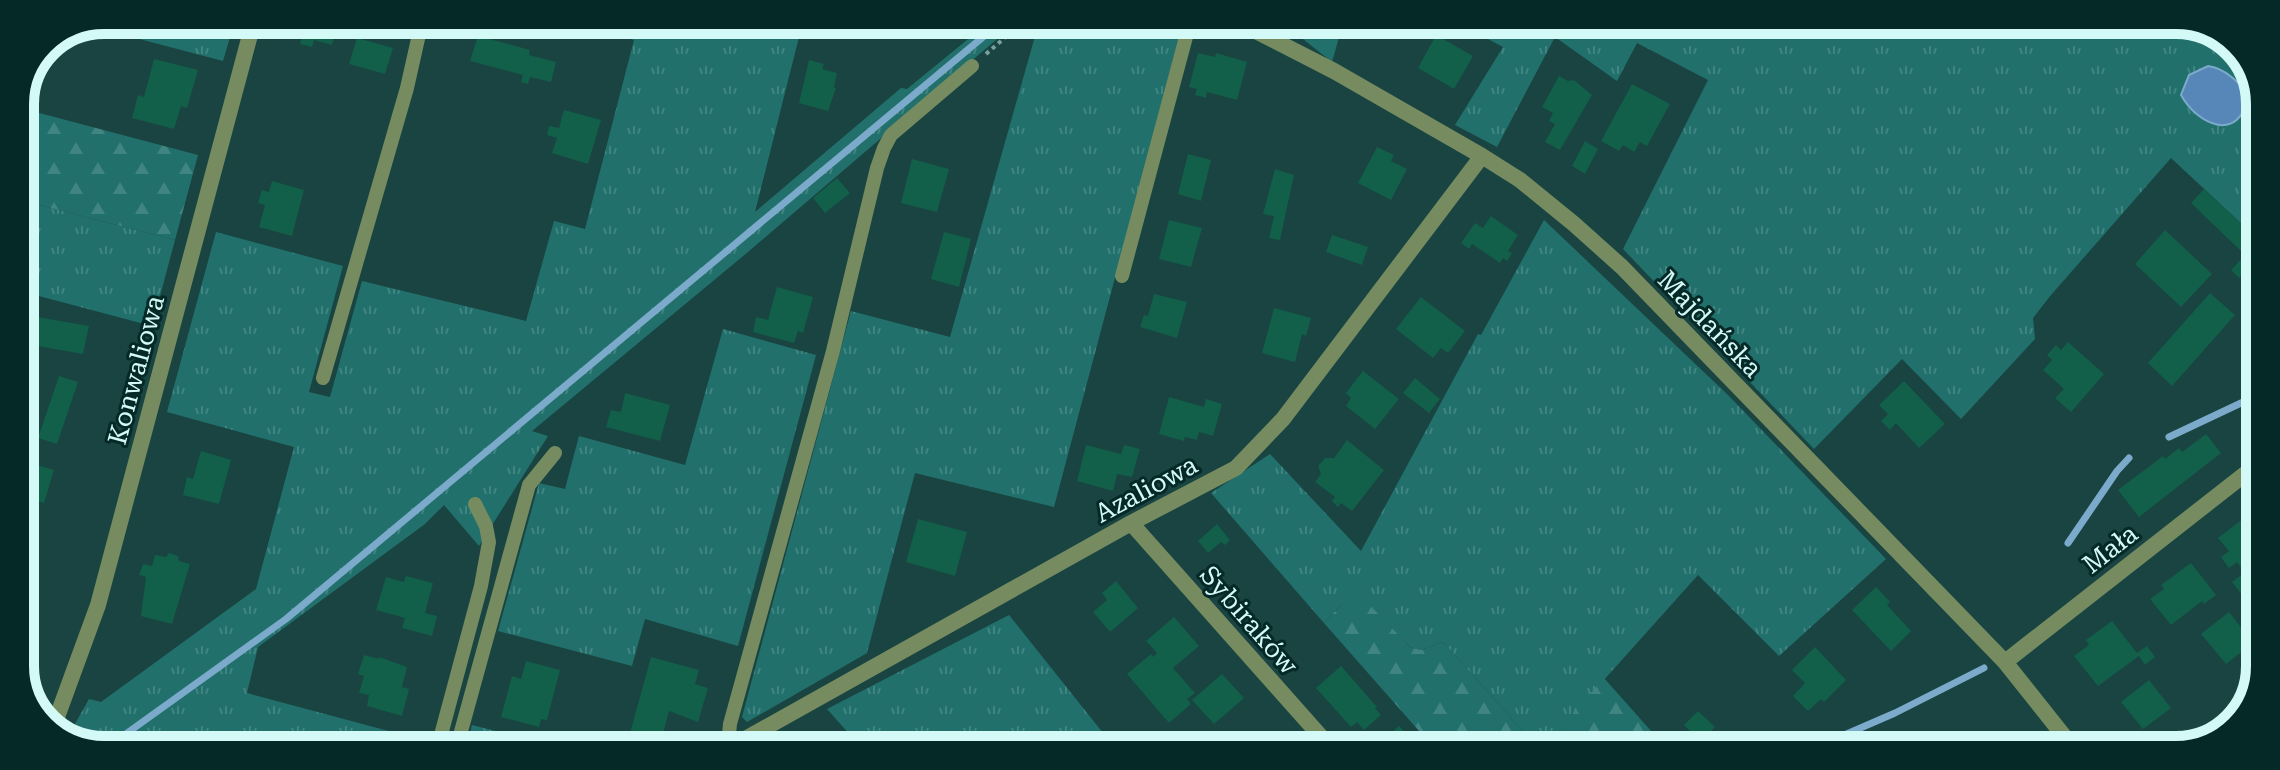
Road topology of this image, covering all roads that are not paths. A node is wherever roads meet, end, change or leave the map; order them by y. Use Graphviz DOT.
graph roads {
  1 [pos="250,34"];
  2 [pos="419,34"];
  3 [pos="1187,34"];
  4 [pos="1262,34"];
  5 [pos="972,66"];
  6 [pos="1482,156"];
  7 [pos="1122,276"];
  8 [pos="323,378"];
  9 [pos="555,453"];
  10 [pos="2245,474"];
  11 [pos="475,504"];
  12 [pos="1131,523"];
  13 [pos="2005,662"];
  14 [pos="57,718"];
  15 [pos="441,736"];
  16 [pos="460,736"];
  17 [pos="729,736"];
  18 [pos="751,736"];
  19 [pos="1320,736"];
  20 [pos="2064,736"];
  1 -- 14 [label="street, Konwaliowa"];
  2 -- 8 [label="lane"];
  3 -- 7 [label="lane"];
  4 -- 6 [label="street, Majdańska"];
  5 -- 17 [label="lane"];
  6 -- 12 [label="street, Azaliowa"];
  6 -- 13 [label="street, Majdańska"];
  9 -- 16 [label="lane"];
  10 -- 13 [label="street, Mała"];
  11 -- 15 [label="lane"];
  12 -- 18 [label="street, Azaliowa"];
  12 -- 19 [label="street, Sybiraków"];
  13 -- 20 [label="street, Majdańska"];
}
